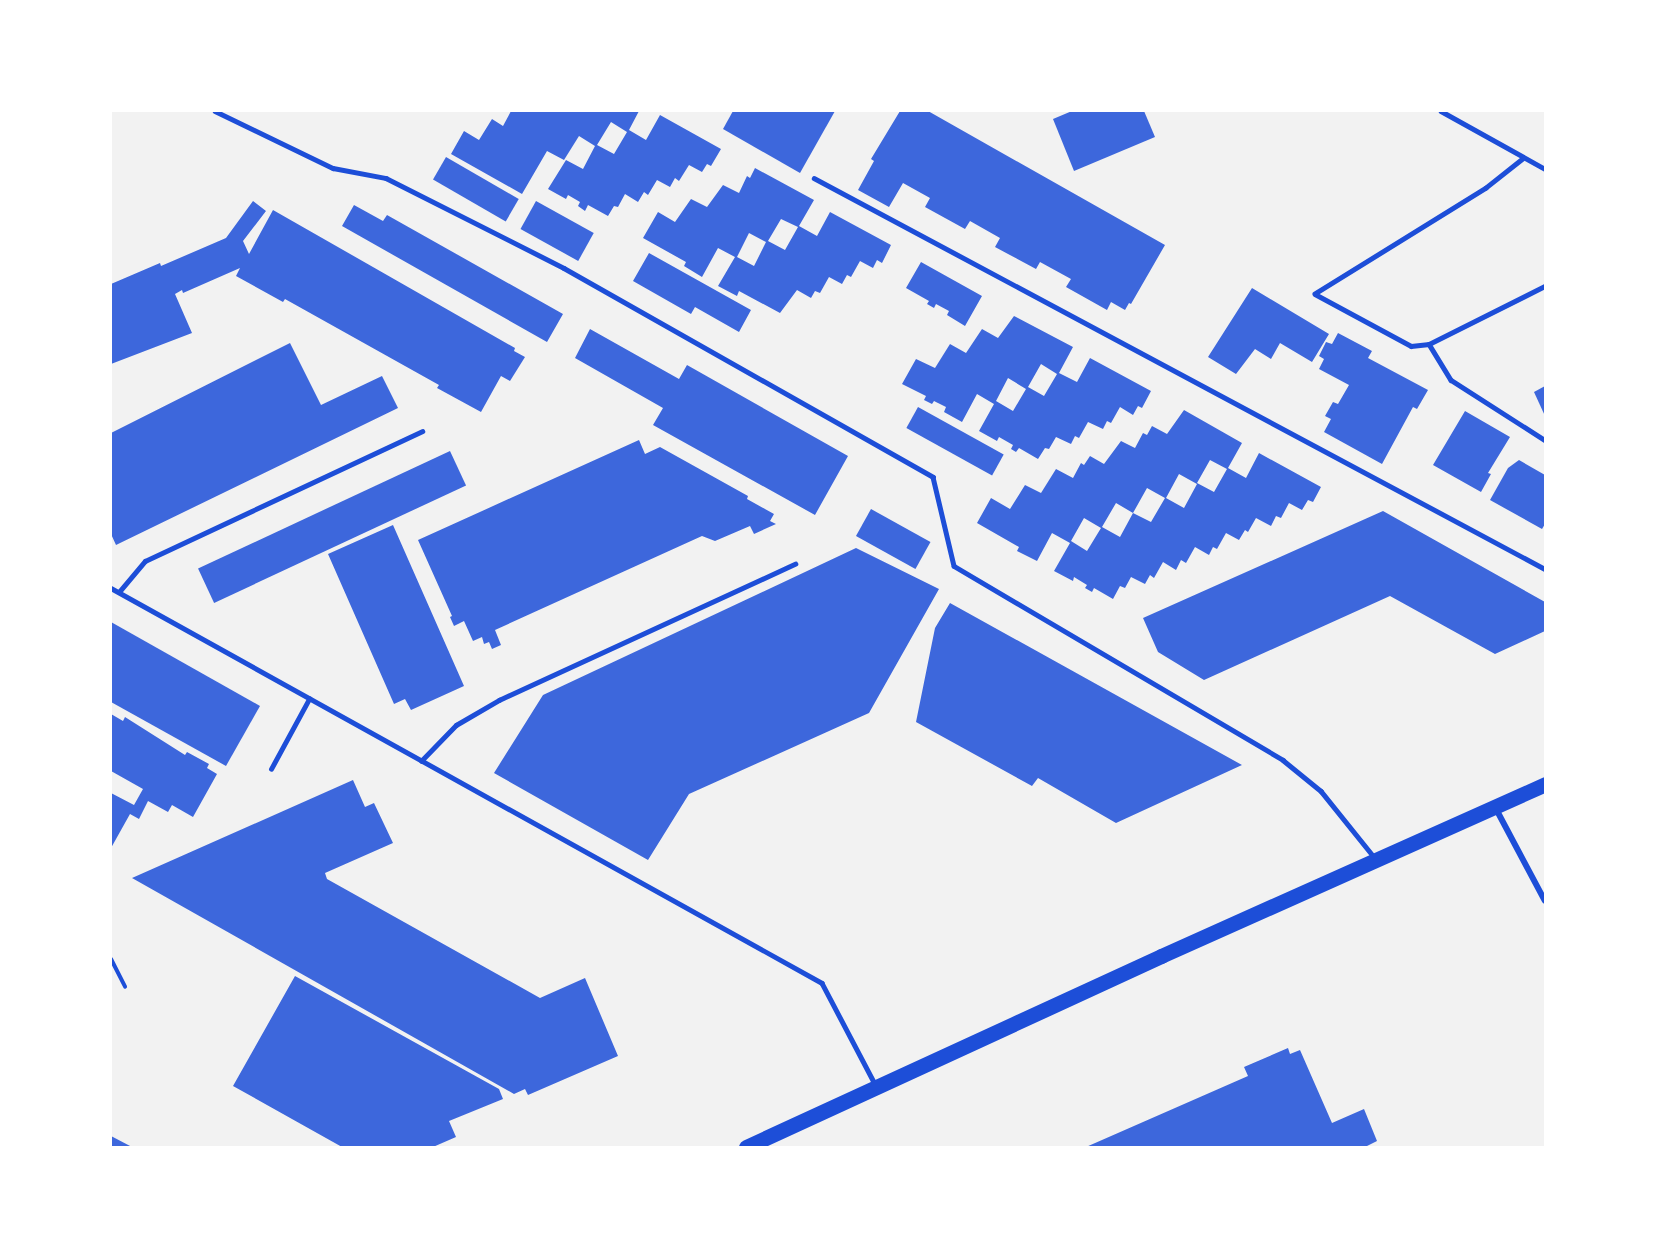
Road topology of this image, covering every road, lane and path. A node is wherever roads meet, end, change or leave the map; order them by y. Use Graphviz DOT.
graph roads {
  1 [pos="214,111"];
  2 [pos="1441,111"];
  3 [pos="1524,158"];
  4 [pos="1545,169"];
  5 [pos="814,178"];
  6 [pos="1545,286"];
  7 [pos="1429,344"];
  8 [pos="422,431"];
  9 [pos="1545,440"];
  10 [pos="795,564"];
  11 [pos="1545,569"];
  12 [pos="111,588"];
  13 [pos="118,592"];
  14 [pos="309,699"];
  15 [pos="421,761"];
  16 [pos="271,769"];
  17 [pos="1545,784"];
  18 [pos="1495,806"];
  19 [pos="1376,859"];
  20 [pos="1545,901"];
  21 [pos="111,959"];
  22 [pos="125,987"];
  23 [pos="876,1087"];
  24 [pos="753,1146"];
  1 -- 19 [label="lane"];
  2 -- 3 [label="lane"];
  3 -- 4 [label="lane"];
  3 -- 7 [label="lane"];
  5 -- 11 [label="lane"];
  6 -- 7 [label="lane"];
  7 -- 9 [label="lane"];
  8 -- 13 [label="lane"];
  10 -- 15 [label="lane"];
  12 -- 13 [label="lane"];
  13 -- 14 [label="lane"];
  14 -- 15 [label="lane"];
  14 -- 16 [label="lane"];
  15 -- 23 [label="lane"];
  17 -- 18 [label="main road"];
  18 -- 19 [label="main road"];
  18 -- 20 [label="street"];
  19 -- 23 [label="main road"];
  21 -- 22 [label="path"];
  23 -- 24 [label="main road"];
}
